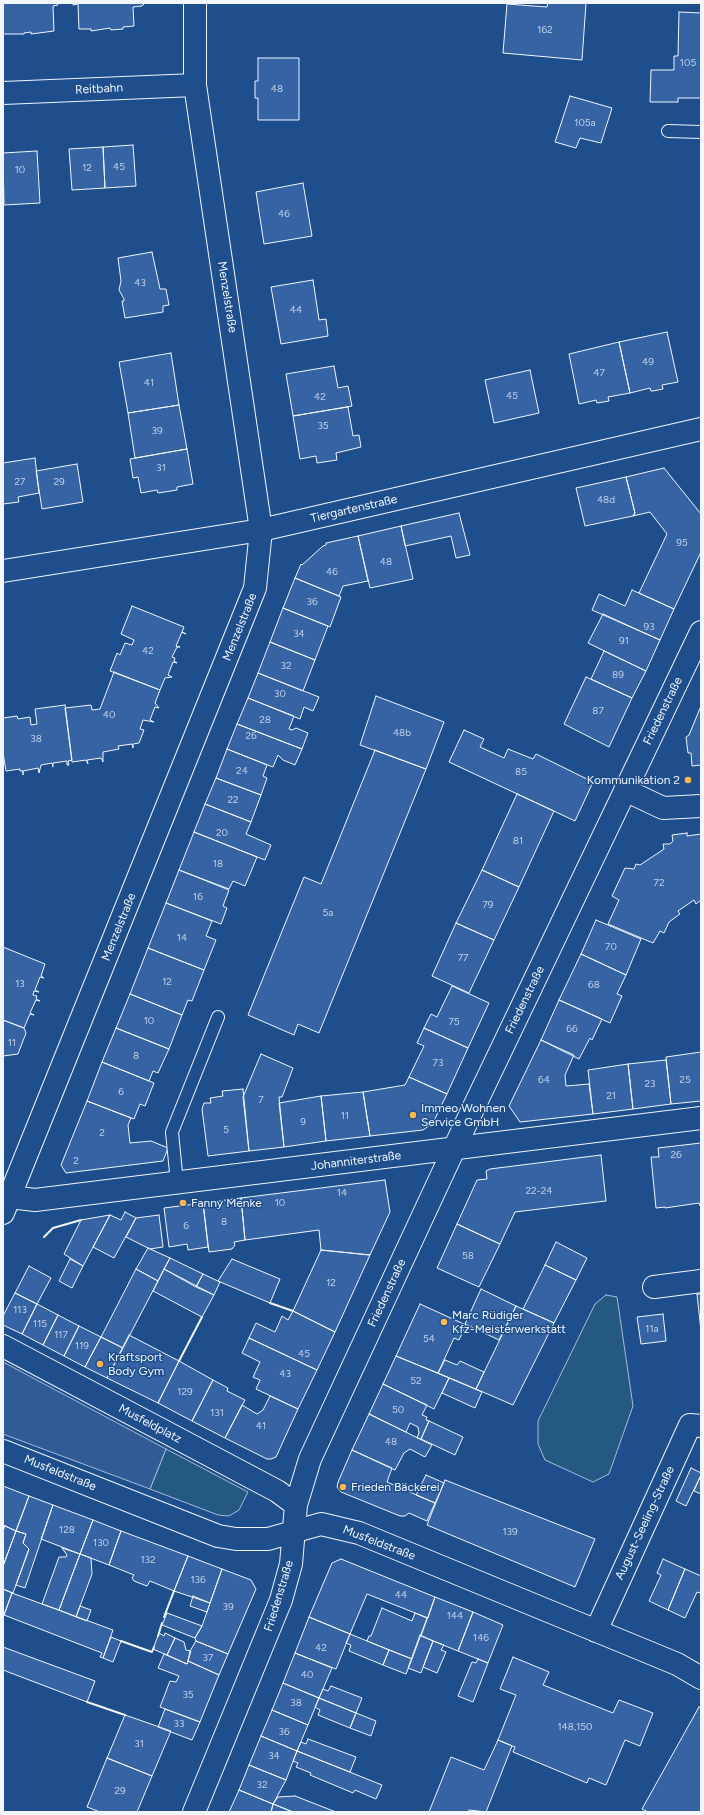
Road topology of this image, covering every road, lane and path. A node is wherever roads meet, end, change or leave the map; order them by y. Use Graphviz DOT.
graph roads {
  1 [pos="195,3"];
  2 [pos="195,85"];
  3 [pos="3,93"];
  4 [pos="668,131"];
  5 [pos="701,132"];
  6 [pos="701,429"];
  7 [pos="261,530"];
  8 [pos="3,571"];
  9 [pos="701,632"];
  10 [pos="625,790"];
  11 [pos="701,806"];
  12 [pos="218,1017"];
  13 [pos="701,1118"];
  14 [pos="454,1149"];
  15 [pos="177,1183"];
  16 [pos="6,1205"];
  17 [pos="701,1281"];
  18 [pos="654,1287"];
  19 [pos="3,1346"];
  20 [pos="701,1426"];
  21 [pos="3,1451"];
  22 [pos="296,1505"];
  23 [pos="295,1530"];
  24 [pos="596,1631"];
  25 [pos="701,1678"];
  26 [pos="194,1812"];
  1 -- 2 [label="street, Menzelstraße"];
  2 -- 3 [label="street, Reitbahn"];
  2 -- 7 [label="street, Menzelstraße"];
  4 -- 5 [label="lane"];
  6 -- 7 [label="street, Tiergartenstraße"];
  7 -- 8 [label="street, Tiergartenstraße"];
  7 -- 16 [label="street, Menzelstraße"];
  9 -- 10 [label="street, Friedenstraße"];
  10 -- 11 [label="street"];
  10 -- 14 [label="street, Friedenstraße"];
  12 -- 15 [label="lane"];
  13 -- 14 [label="street, Johanniterstraße"];
  14 -- 15 [label="street, Johanniterstraße"];
  14 -- 22 [label="street, Friedenstraße"];
  15 -- 16 [label="street, Johanniterstraße"];
  17 -- 18 [label="street"];
  19 -- 22 [label="street, Musfeldplatz"];
  20 -- 24 [label="street, August-Seeling-Straße"];
  21 -- 23 [label="street, Musfeldstraße"];
  22 -- 23 [label="street, Friedenstraße"];
  23 -- 24 [label="street, Musfeldstraße"];
  23 -- 26 [label="street, Friedenstraße"];
  24 -- 25 [label="street, Musfeldstraße"];
}
